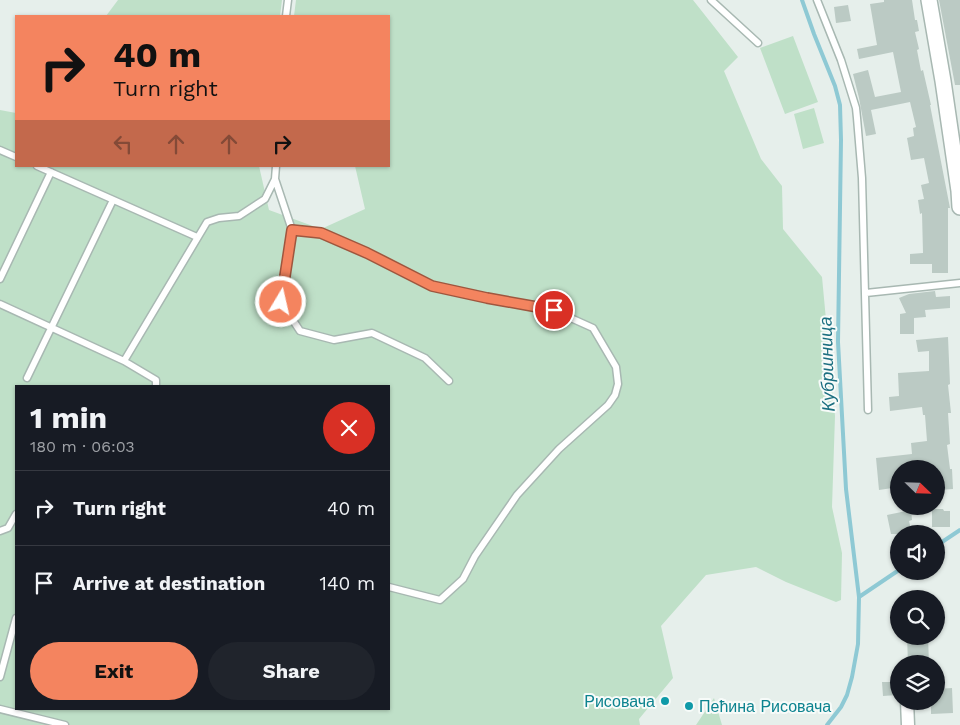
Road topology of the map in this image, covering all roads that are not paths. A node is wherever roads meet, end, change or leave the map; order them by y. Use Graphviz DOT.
graph roads {
  1 [pos="288,0"];
  2 [pos="711,0"];
  3 [pos="817,0"];
  4 [pos="929,0"];
  5 [pos="286,15"];
  6 [pos="758,43"];
  7 [pos="0,150"];
  8 [pos="15,157"];
  9 [pos="39,167"];
  10 [pos="276,167"];
  11 [pos="50,172"];
  12 [pos="275,179"];
  13 [pos="113,200"];
  14 [pos="960,207"];
  15 [pos="292,230"];
  16 [pos="198,237"];
  17 [pos="0,279"];
  18 [pos="960,283"];
  19 [pos="866,293"];
  20 [pos="0,304"];
  21 [pos="51,327"];
  22 [pos="124,361"];
  23 [pos="27,378"];
  24 [pos="448,381"];
  25 [pos="156,385"];
  26 [pos="868,410"];
  27 [pos="15,516"];
  28 [pos="0,531"];
  29 [pos="390,587"];
  30 [pos="15,622"];
  31 [pos="0,677"];
  32 [pos="0,709"];
  33 [pos="908,710"];
  34 [pos="65,725"];
  35 [pos="908,725"];
  1 -- 5 [label="lane"];
  2 -- 6 [label="lane"];
  3 -- 19 [label="lane"];
  4 -- 14 [label="street"];
  7 -- 8 [label="lane"];
  9 -- 11 [label="lane"];
  10 -- 12 [label="lane"];
  11 -- 13 [label="lane"];
  11 -- 17 [label="lane"];
  12 -- 15 [label="lane"];
  12 -- 16 [label="lane"];
  13 -- 16 [label="lane"];
  13 -- 21 [label="lane"];
  15 -- 24 [label="lane"];
  15 -- 29 [label="lane"];
  16 -- 22 [label="lane"];
  18 -- 19 [label="lane"];
  19 -- 26 [label="lane"];
  20 -- 21 [label="lane"];
  21 -- 22 [label="lane"];
  21 -- 23 [label="lane"];
  22 -- 25 [label="lane"];
  27 -- 28 [label="lane"];
  30 -- 31 [label="lane"];
  32 -- 34 [label="lane"];
  33 -- 35 [label="street"];
}
